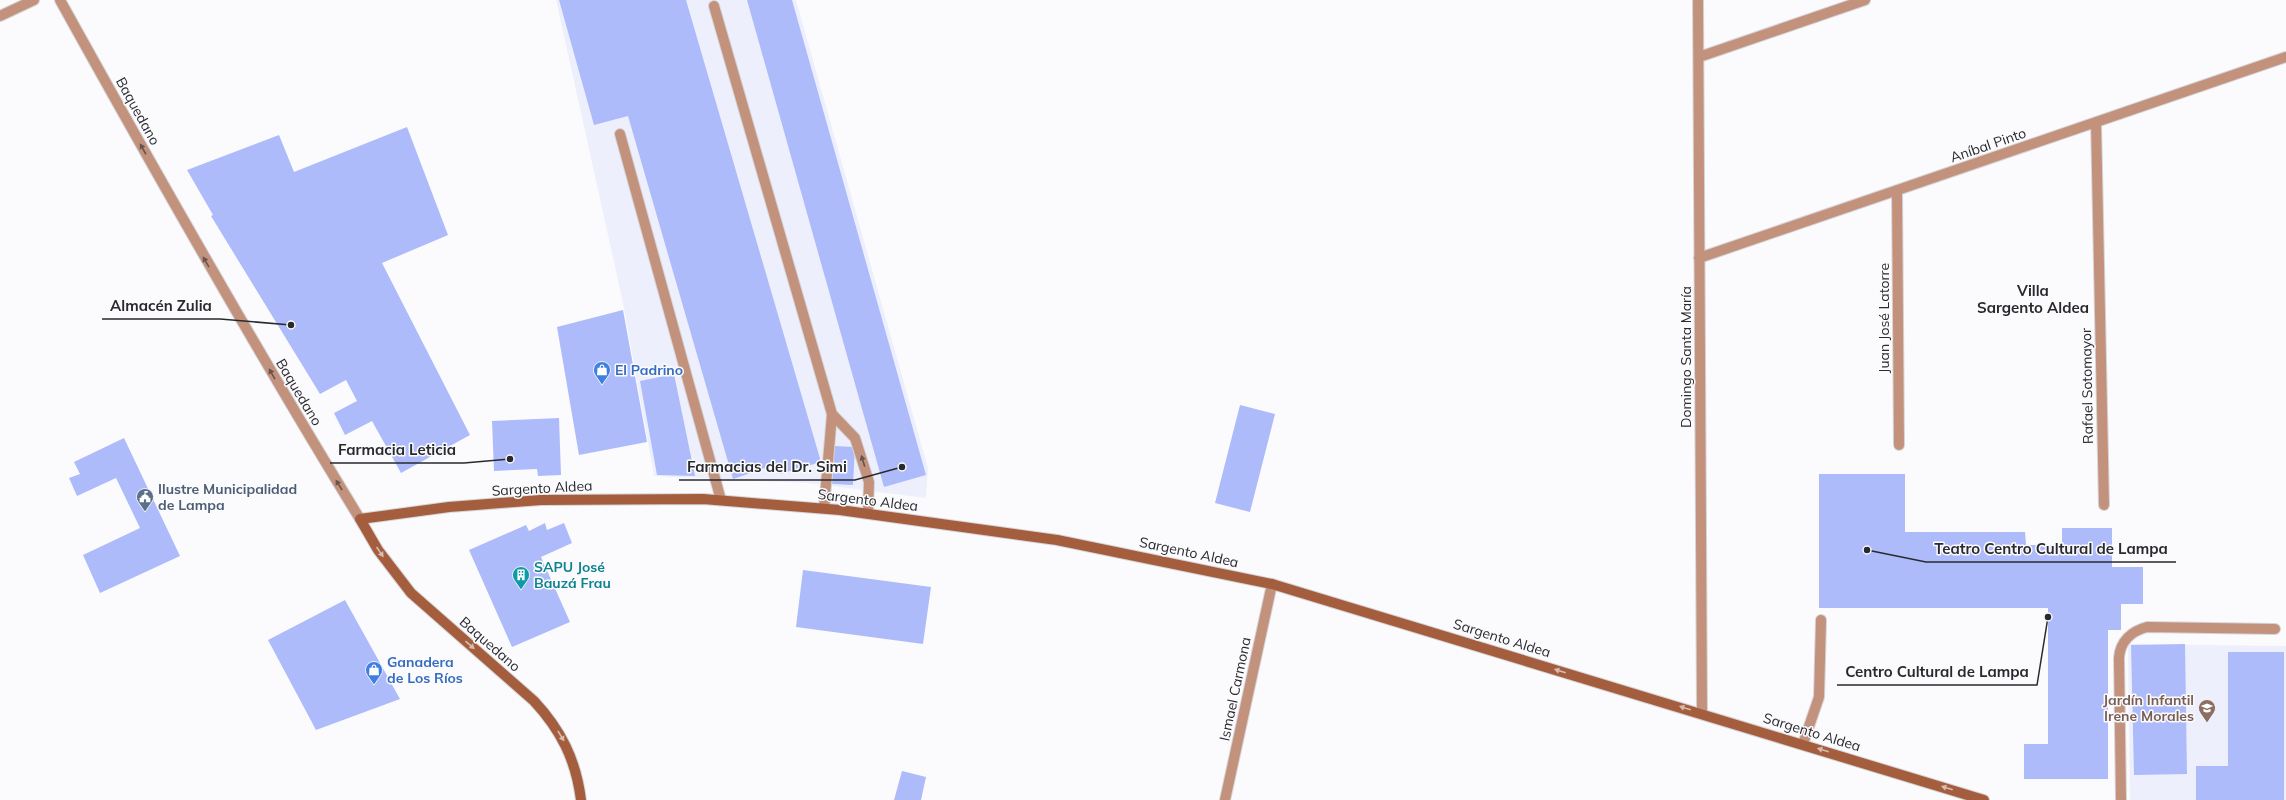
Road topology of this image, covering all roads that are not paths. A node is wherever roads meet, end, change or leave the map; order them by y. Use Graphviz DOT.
graph roads {
  1 [pos="34,0"];
  2 [pos="60,0"];
  3 [pos="1698,0"];
  4 [pos="1865,0"];
  5 [pos="714,6"];
  6 [pos="0,16"];
  7 [pos="2286,57"];
  8 [pos="1698,58"];
  9 [pos="2096,122"];
  10 [pos="620,134"];
  11 [pos="1897,191"];
  12 [pos="1699,258"];
  13 [pos="832,414"];
  14 [pos="1899,444"];
  15 [pos="721,500"];
  16 [pos="2104,505"];
  17 [pos="824,508"];
  18 [pos="868,513"];
  19 [pos="360,518"];
  20 [pos="1272,584"];
  21 [pos="1822,620"];
  22 [pos="2274,629"];
  23 [pos="1702,713"];
  24 [pos="1803,744"];
  25 [pos="581,800"];
  26 [pos="1226,800"];
  27 [pos="1984,800"];
  28 [pos="2121,800"];
  1 -- 6 [label="street"];
  19 -- 2 [label="street, Baquedano, one-way"];
  3 -- 8 [label="street, Domingo Santa María"];
  4 -- 8 [label="street"];
  5 -- 13 [label="street"];
  7 -- 9 [label="street, Aníbal Pinto"];
  8 -- 12 [label="street, Domingo Santa María"];
  9 -- 11 [label="street, Aníbal Pinto"];
  9 -- 16 [label="street, Rafael Sotomayor"];
  10 -- 15 [label="street"];
  11 -- 12 [label="street, Aníbal Pinto"];
  11 -- 14 [label="street, Juan José Latorre"];
  12 -- 23 [label="street, Domingo Santa María"];
  13 -- 17 [label="street"];
  18 -- 13 [label="street, one-way"];
  15 -- 17 [label="main road, Sargento Aldea"];
  15 -- 19 [label="main road, Sargento Aldea"];
  17 -- 18 [label="main road, Sargento Aldea"];
  18 -- 20 [label="main road, Sargento Aldea"];
  19 -- 25 [label="main road, Baquedano, one-way"];
  23 -- 20 [label="main road, Sargento Aldea, one-way"];
  20 -- 26 [label="street, Ismael Carmona"];
  21 -- 24 [label="street"];
  22 -- 28 [label="street"];
  23 -- 24 [label="main road, Sargento Aldea"];
  27 -- 24 [label="main road, Sargento Aldea, one-way"];
}
